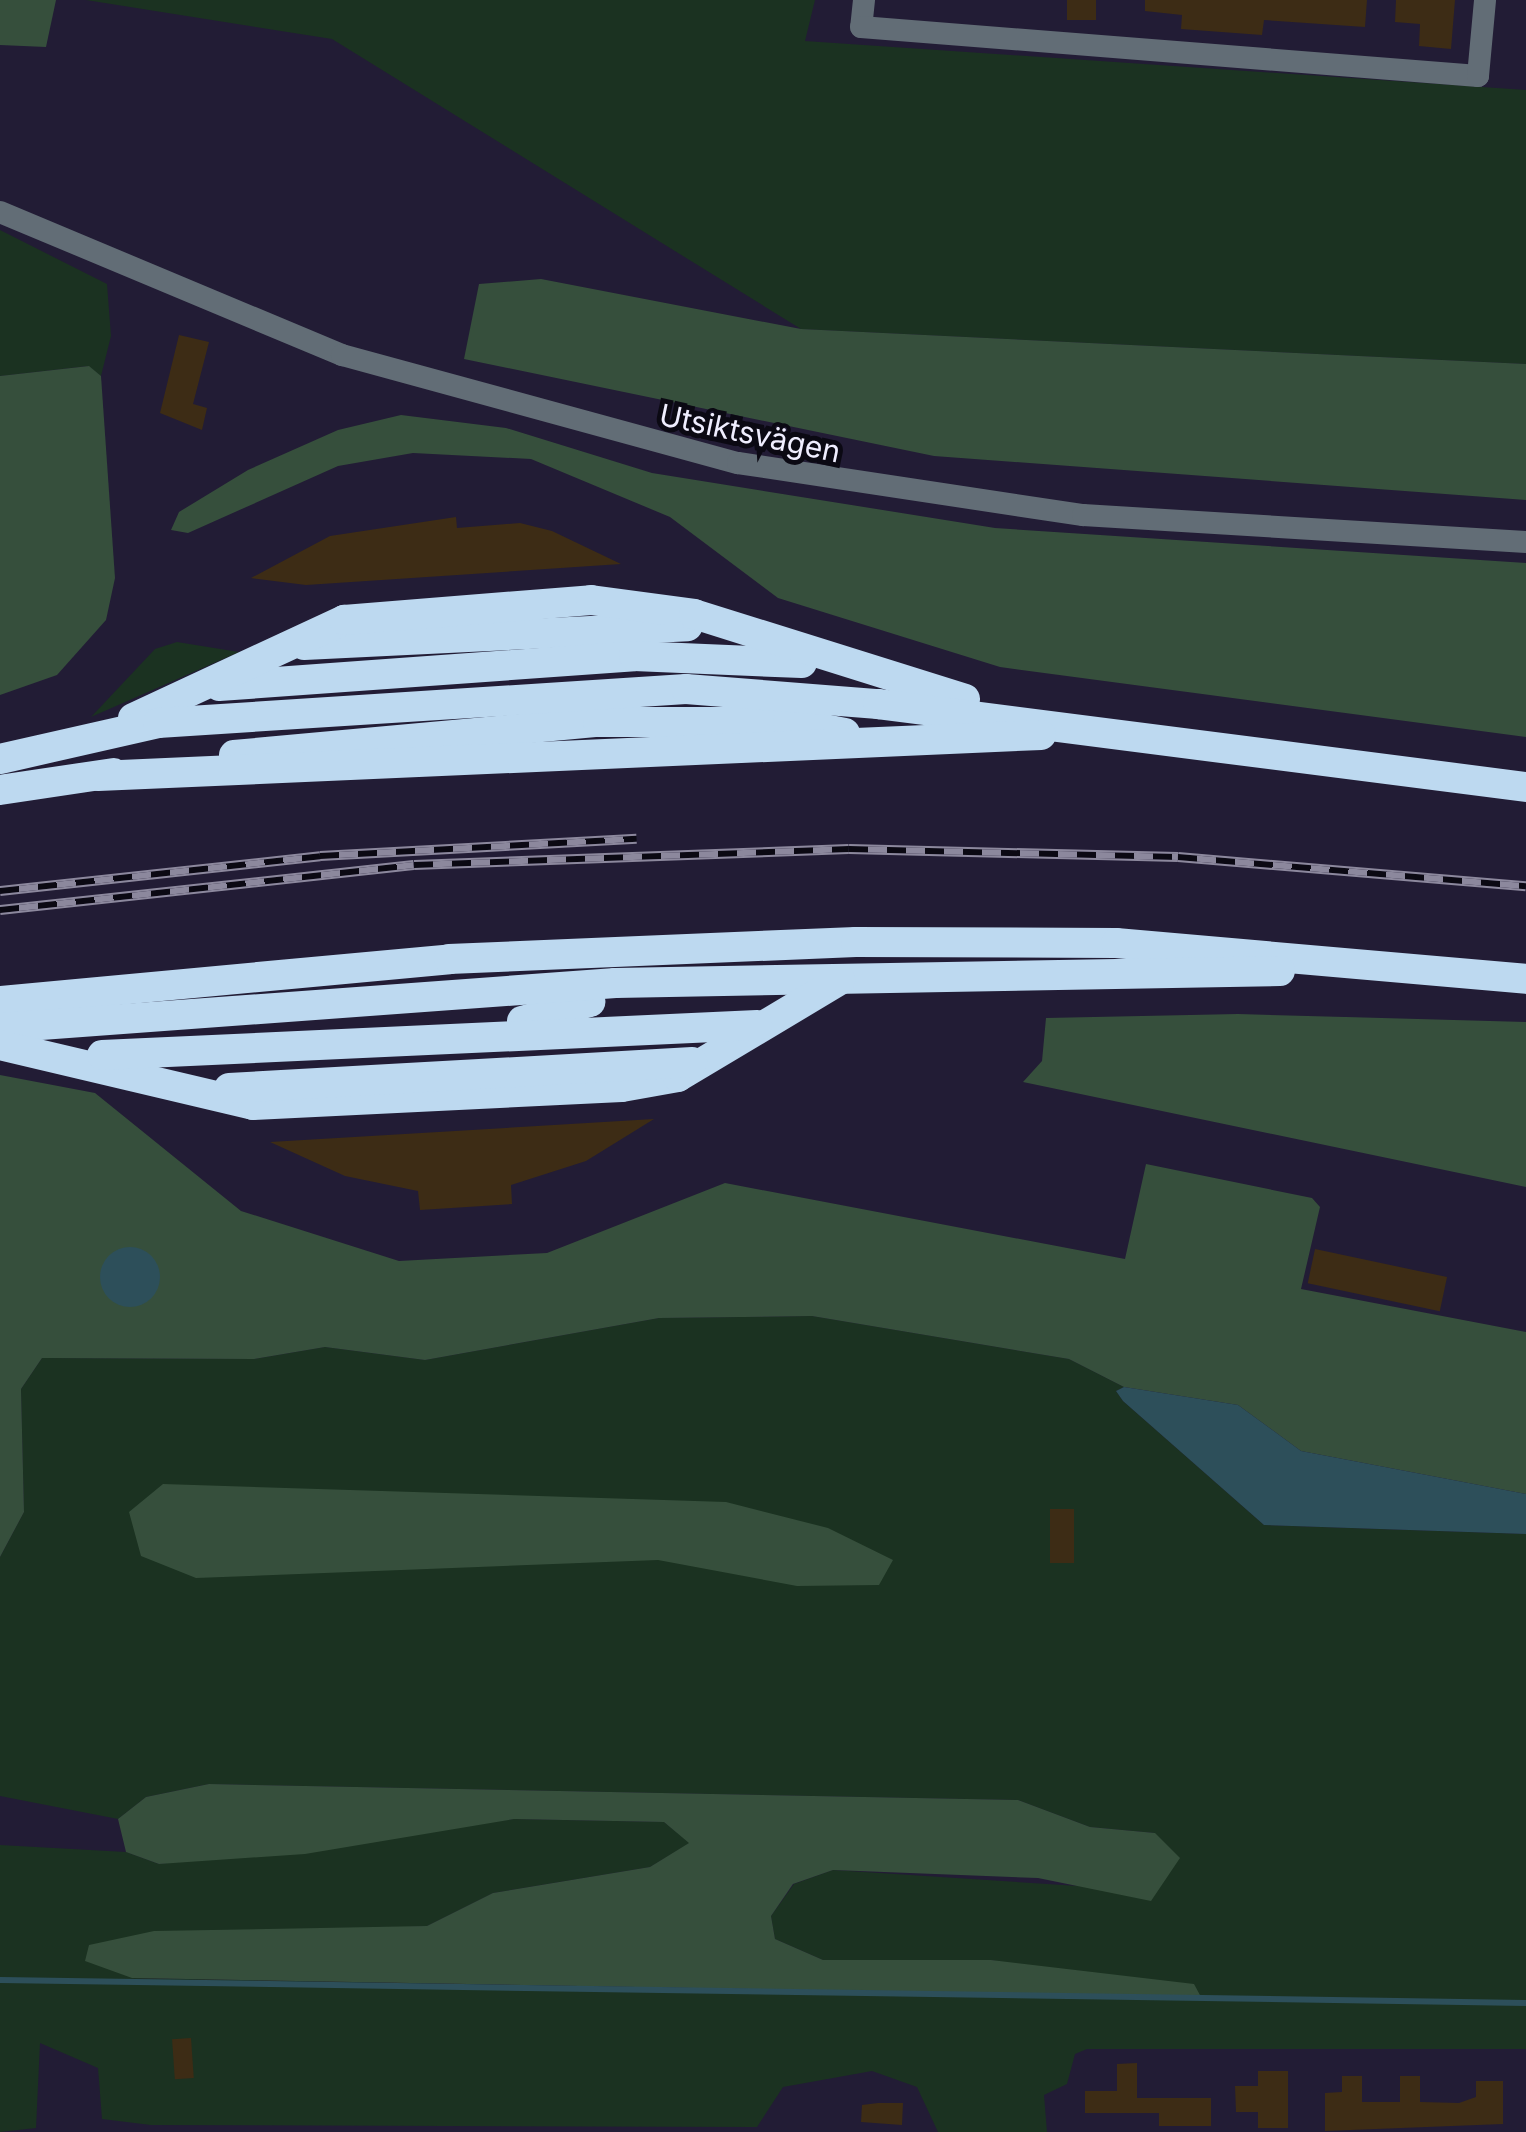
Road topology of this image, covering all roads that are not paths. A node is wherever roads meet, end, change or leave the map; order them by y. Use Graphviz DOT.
graph roads {
  1 [pos="864,0"];
  2 [pos="1485,0"];
  3 [pos="0,212"];
  4 [pos="1526,542"];
  5 [pos="793,647"];
  6 [pos="238,668"];
  7 [pos="854,668"];
  8 [pos="199,688"];
  9 [pos="878,704"];
  10 [pos="157,708"];
  11 [pos="1099,731"];
  12 [pos="88,738"];
  13 [pos="0,759"];
  14 [pos="98,776"];
  15 [pos="1526,788"];
  16 [pos="0,790"];
  17 [pos="857,974"];
  18 [pos="1526,982"];
  19 [pos="814,990"];
  20 [pos="0,1001"];
  21 [pos="590,1002"];
  22 [pos="758,1025"];
  23 [pos="547,1026"];
  24 [pos="0,1032"];
  25 [pos="0,1045"];
  26 [pos="39,1052"];
  27 [pos="718,1053"];
  28 [pos="115,1069"];
  1 -- 2 [label="street"];
  3 -- 4 [label="street, Utsiktsvägen"];
  5 -- 6 [label="highway"];
  5 -- 6 [label="highway"];
  5 -- 7 [label="highway"];
  6 -- 8 [label="highway"];
  7 -- 8 [label="highway"];
  7 -- 11 [label="highway"];
  8 -- 10 [label="highway"];
  9 -- 10 [label="highway"];
  9 -- 11 [label="highway"];
  9 -- 12 [label="highway"];
  9 -- 14 [label="highway"];
  10 -- 12 [label="highway"];
  11 -- 14 [label="highway"];
  11 -- 15 [label="highway"];
  12 -- 13 [label="highway"];
  14 -- 16 [label="highway"];
  17 -- 18 [label="highway"];
  17 -- 19 [label="highway"];
  17 -- 24 [label="highway"];
  18 -- 20 [label="highway"];
  19 -- 21 [label="highway"];
  19 -- 22 [label="highway"];
  21 -- 23 [label="highway"];
  21 -- 24 [label="highway"];
  22 -- 23 [label="highway"];
  22 -- 27 [label="highway"];
  23 -- 24 [label="highway"];
  23 -- 26 [label="highway"];
  25 -- 26 [label="highway"];
  26 -- 28 [label="highway"];
  27 -- 28 [label="highway"];
  27 -- 28 [label="highway"];
}
